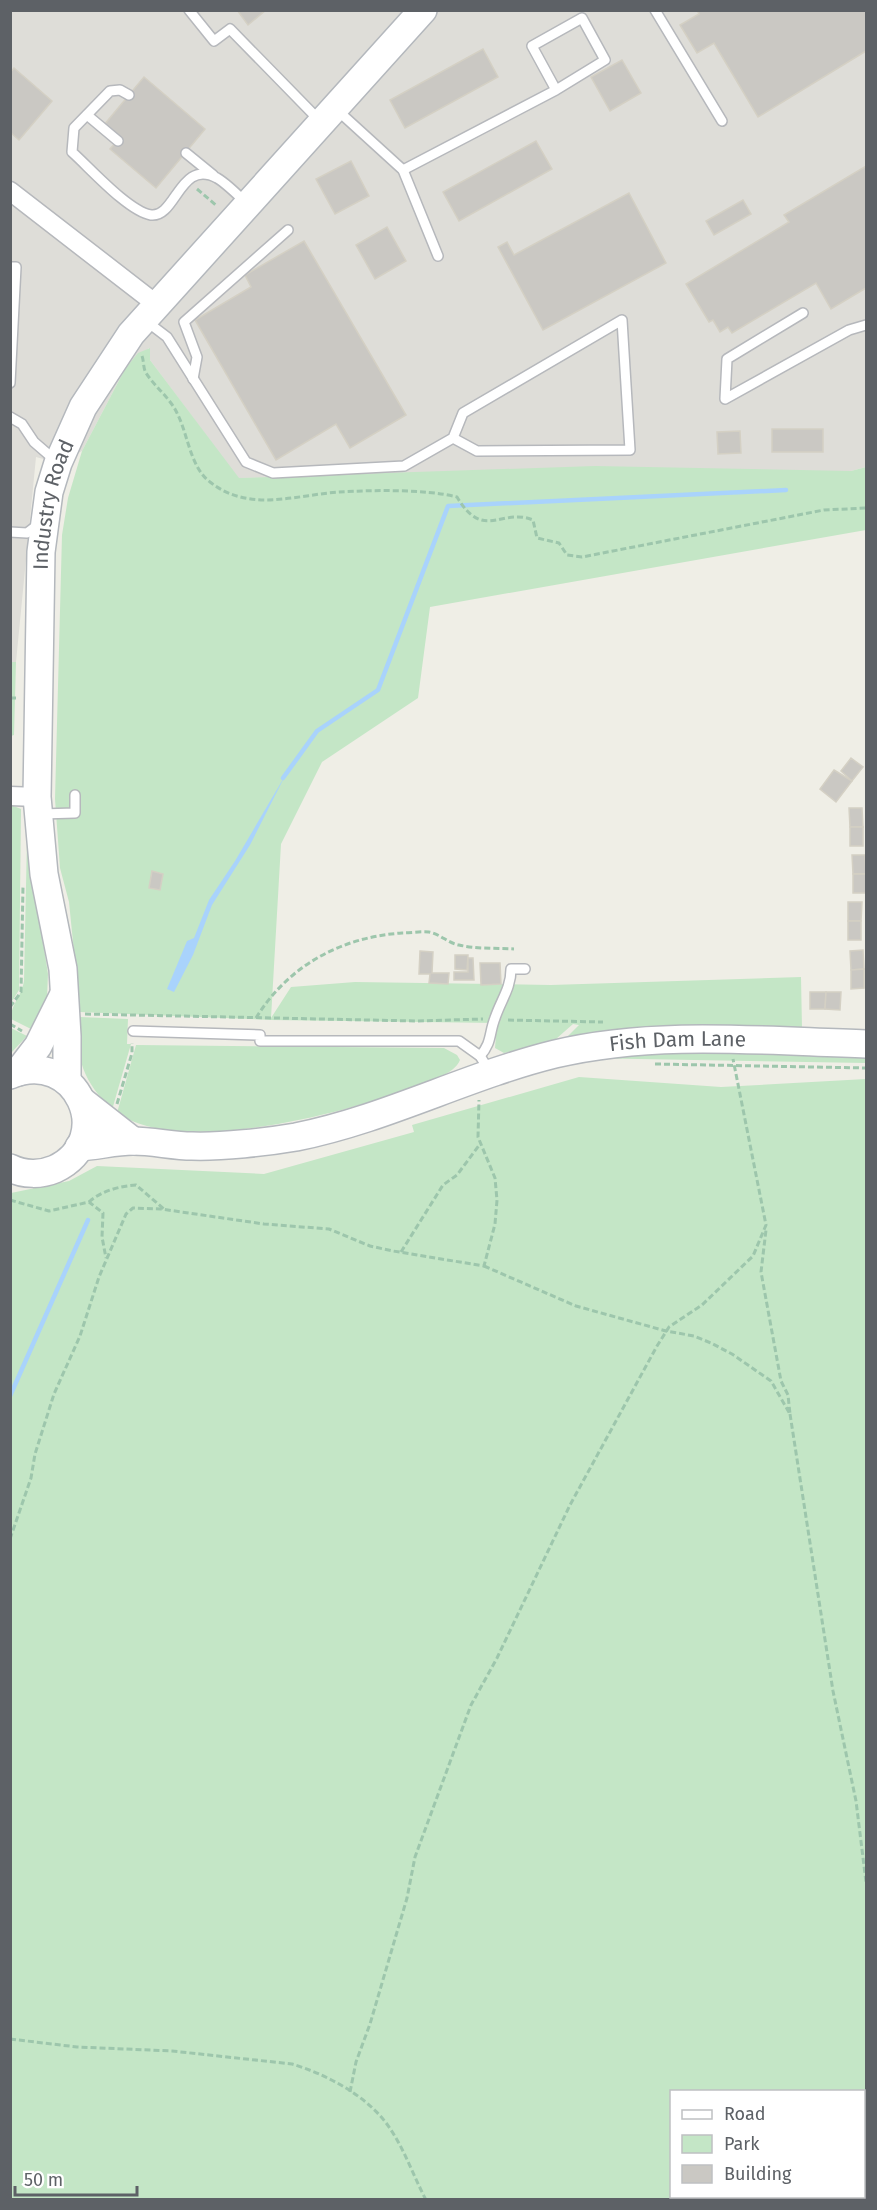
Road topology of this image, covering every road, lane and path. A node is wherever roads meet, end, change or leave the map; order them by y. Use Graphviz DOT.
graph roads {
  1 [pos="189,10"];
  2 [pos="423,10"];
  3 [pos="655,10"];
  4 [pos="556,90"];
  5 [pos="129,95"];
  6 [pos="87,115"];
  7 [pos="328,115"];
  8 [pos="722,120"];
  9 [pos="118,141"];
  10 [pos="186,153"];
  11 [pos="403,170"];
  12 [pos="217,178"];
  13 [pos="187,180"];
  14 [pos="10,191"];
  15 [pos="240,212"];
  16 [pos="288,230"];
  17 [pos="438,256"];
  18 [pos="10,267"];
  19 [pos="150,311"];
  20 [pos="803,313"];
  21 [pos="867,325"];
  22 [pos="193,379"];
  23 [pos="10,383"];
  24 [pos="10,417"];
  25 [pos="453,438"];
  26 [pos="58,463"];
  27 [pos="457,497"];
  28 [pos="867,508"];
  29 [pos="10,532"];
  30 [pos="37,535"];
  31 [pos="75,795"];
  32 [pos="29,802"];
  33 [pos="23,876"];
  34 [pos="514,949"];
  35 [pos="525,969"];
  36 [pos="64,1005"];
  37 [pos="10,1007"];
  38 [pos="256,1018"];
  39 [pos="133,1031"];
  40 [pos="867,1044"];
  41 [pos="732,1052"];
  42 [pos="652,1064"];
  43 [pos="867,1068"];
  44 [pos="482,1069"];
  45 [pos="14,1073"];
  46 [pos="74,1091"];
  47 [pos="114,1114"];
  48 [pos="133,1141"];
  49 [pos="480,1144"];
  50 [pos="79,1147"];
  51 [pos="15,1173"];
  52 [pos="10,1200"];
  53 [pos="89,1202"];
  54 [pos="164,1209"];
  55 [pos="766,1225"];
  56 [pos="401,1252"];
  57 [pos="106,1260"];
  58 [pos="484,1266"];
  59 [pos="666,1331"];
  60 [pos="790,1414"];
  61 [pos="10,1539"];
  62 [pos="867,1882"];
  63 [pos="10,2039"];
  64 [pos="350,2092"];
  65 [pos="426,2199"];
  1 -- 7 [label="lane"];
  2 -- 7 [label="street, Industry Road"];
  3 -- 8 [label="lane"];
  4 -- 4 [label="lane"];
  4 -- 11 [label="lane"];
  5 -- 6 [label="lane"];
  6 -- 9 [label="lane"];
  6 -- 13 [label="lane"];
  7 -- 11 [label="lane"];
  7 -- 15 [label="street, Industry Road"];
  10 -- 12 [label="lane"];
  11 -- 17 [label="lane"];
  12 -- 13 [label="lane"];
  12 -- 15 [label="lane"];
  13 -- 15 [label="path"];
  14 -- 19 [label="street"];
  15 -- 19 [label="street, Industry Road"];
  16 -- 22 [label="lane"];
  18 -- 23 [label="lane"];
  19 -- 22 [label="lane"];
  19 -- 26 [label="street, Industry Road"];
  20 -- 21 [label="lane"];
  22 -- 25 [label="lane"];
  24 -- 26 [label="lane"];
  25 -- 25 [label="lane"];
  26 -- 30 [label="street, Industry Road"];
  27 -- 28 [label="path"];
  29 -- 30 [label="lane"];
  30 -- 32 [label="street, Industry Road"];
  31 -- 32 [label="lane"];
  32 -- 36 [label="street, Industry Road"];
  33 -- 37 [label="path"];
  34 -- 38 [label="path"];
  35 -- 44 [label="lane"];
  36 -- 39 [label="path"];
  36 -- 45 [label="street, Industry Road"];
  36 -- 46 [label="street, Industry Road"];
  39 -- 44 [label="lane"];
  39 -- 47 [label="path"];
  40 -- 41 [label="street, Fish Dam Lane"];
  41 -- 42 [label="path"];
  41 -- 43 [label="path"];
  41 -- 44 [label="street, Fish Dam Lane"];
  41 -- 55 [label="path"];
  44 -- 48 [label="street, Fish Dam Lane"];
  44 -- 49 [label="path"];
  45 -- 46 [label="street"];
  46 -- 48 [label="street"];
  46 -- 50 [label="street, Industry Road"];
  48 -- 50 [label="street, Fish Dam Lane"];
  49 -- 56 [label="path"];
  49 -- 58 [label="path"];
  50 -- 51 [label="street"];
  52 -- 53 [label="path"];
  53 -- 54 [label="path"];
  53 -- 57 [label="path"];
  54 -- 56 [label="path"];
  54 -- 57 [label="path"];
  55 -- 59 [label="path"];
  55 -- 60 [label="path"];
  56 -- 58 [label="path"];
  57 -- 61 [label="path"];
  58 -- 59 [label="path"];
  59 -- 60 [label="path"];
  59 -- 64 [label="path"];
  60 -- 62 [label="path"];
  63 -- 64 [label="path"];
  64 -- 65 [label="path"];
}
